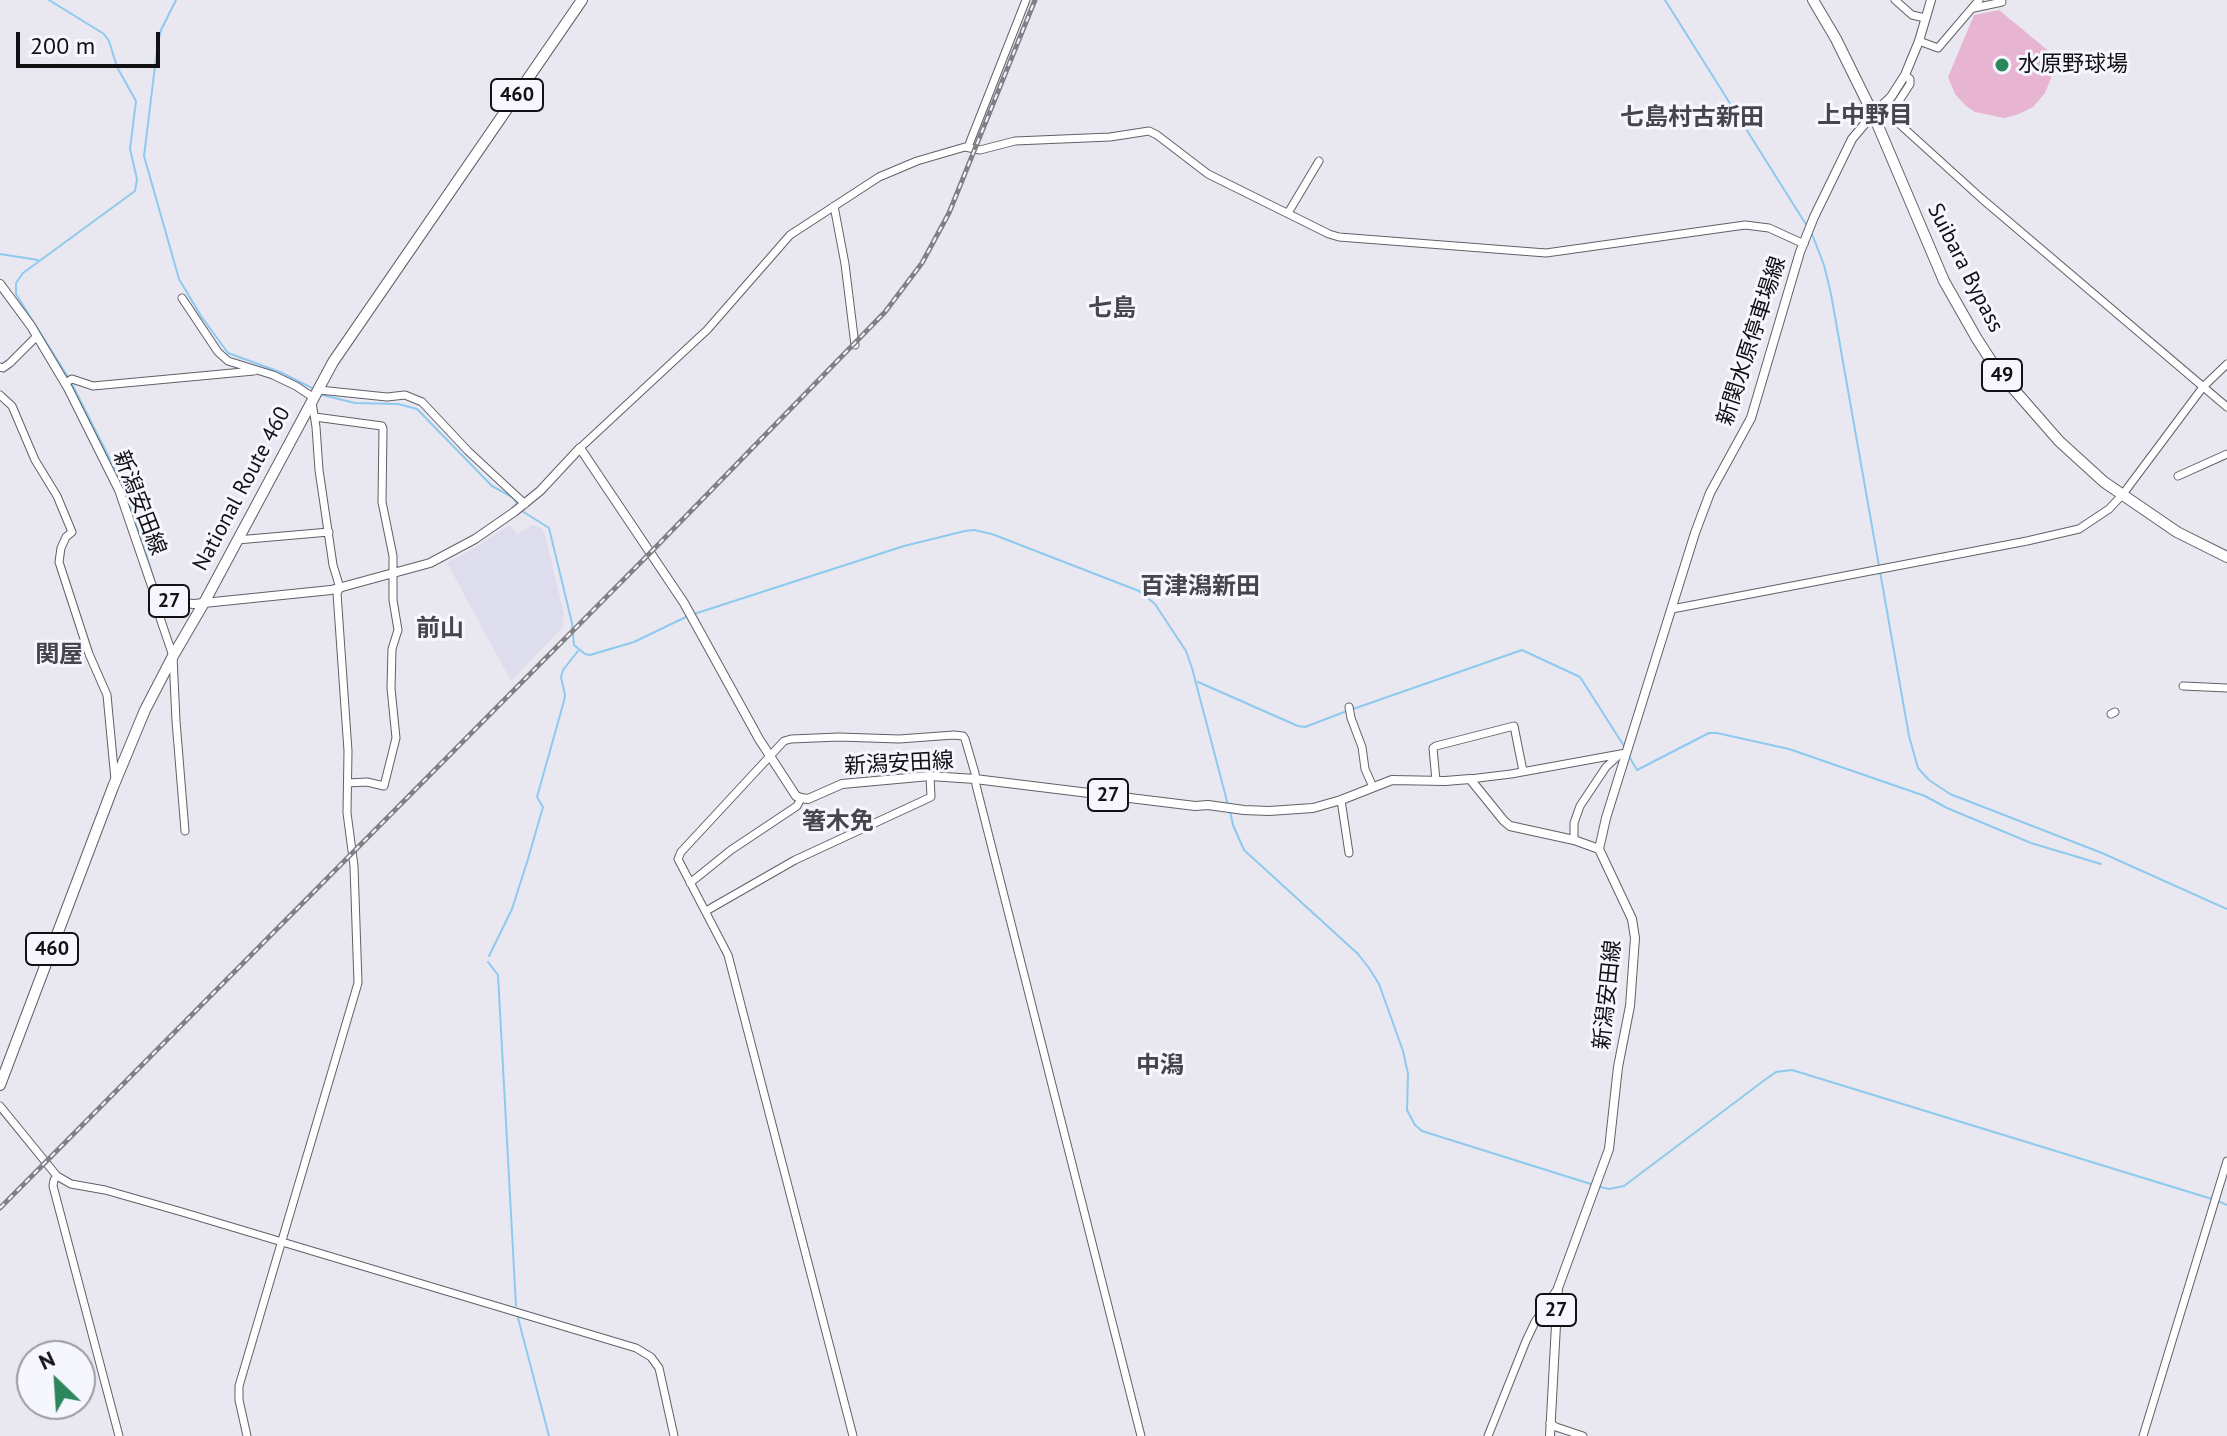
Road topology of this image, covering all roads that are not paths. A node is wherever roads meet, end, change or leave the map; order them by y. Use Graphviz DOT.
graph roads {
  1 [pos="582,0"];
  2 [pos="1026,0"];
  3 [pos="1813,0"];
  4 [pos="1895,0"];
  5 [pos="1931,0"];
  6 [pos="1979,0"];
  7 [pos="1999,0"];
  8 [pos="1972,8"];
  9 [pos="1925,18"];
  10 [pos="1919,41"];
  11 [pos="1905,75"];
  12 [pos="1873,114"];
  13 [pos="968,147"];
  14 [pos="1319,161"];
  15 [pos="834,206"];
  16 [pos="1288,213"];
  17 [pos="1805,240"];
  18 [pos="0,284"];
  19 [pos="182,298"];
  20 [pos="37,336"];
  21 [pos="855,345"];
  22 [pos="2227,364"];
  23 [pos="0,367"];
  24 [pos="256,370"];
  25 [pos="65,383"];
  26 [pos="2203,387"];
  27 [pos="0,395"];
  28 [pos="316,396"];
  29 [pos="2227,407"];
  30 [pos="315,417"];
  31 [pos="580,448"];
  32 [pos="2227,454"];
  33 [pos="2178,476"];
  34 [pos="2123,494"];
  35 [pos="525,504"];
  36 [pos="329,532"];
  37 [pos="237,540"];
  38 [pos="2227,557"];
  39 [pos="393,574"];
  40 [pos="340,588"];
  41 [pos="153,589"];
  42 [pos="205,601"];
  43 [pos="1672,609"];
  44 [pos="173,656"];
  45 [pos="2183,686"];
  46 [pos="2227,688"];
  47 [pos="1350,709"];
  48 [pos="1622,754"];
  49 [pos="770,756"];
  50 [pos="1523,771"];
  51 [pos="930,776"];
  52 [pos="975,779"];
  53 [pos="1470,779"];
  54 [pos="1436,781"];
  55 [pos="115,782"];
  56 [pos="348,783"];
  57 [pos="1373,787"];
  58 [pos="801,798"];
  59 [pos="1341,800"];
  60 [pos="185,831"];
  61 [pos="1574,840"];
  62 [pos="1599,849"];
  63 [pos="1349,853"];
  64 [pos="690,883"];
  65 [pos="706,911"];
  66 [pos="0,1085"];
  67 [pos="0,1106"];
  68 [pos="2227,1161"];
  69 [pos="57,1176"];
  70 [pos="282,1242"];
  71 [pos="1558,1288"];
  72 [pos="1550,1423"];
  73 [pos="119,1436"];
  74 [pos="247,1436"];
  75 [pos="674,1436"];
  76 [pos="853,1436"];
  77 [pos="1141,1436"];
  78 [pos="1488,1436"];
  79 [pos="1550,1436"];
  80 [pos="1583,1436"];
  81 [pos="2143,1436"];
  1 -- 28 [label="highway, National Route 460 / 460"];
  2 -- 13 [label="street"];
  3 -- 12 [label="highway, Suibara Bypass / 49"];
  4 -- 9 [label="street"];
  5 -- 9 [label="main road, 新関水原停車場線"];
  6 -- 8 [label="street"];
  7 -- 8 [label="street"];
  8 -- 10 [label="street"];
  9 -- 10 [label="main road, 新関水原停車場線"];
  10 -- 11 [label="main road, 新関水原停車場線"];
  11 -- 12 [label="main road, 新関水原停車場線"];
  11 -- 26 [label="street"];
  12 -- 17 [label="main road, 新関水原停車場線"];
  12 -- 34 [label="highway, Suibara Bypass / 49"];
  13 -- 15 [label="street"];
  13 -- 16 [label="street"];
  14 -- 16 [label="street"];
  15 -- 21 [label="street"];
  15 -- 31 [label="street"];
  16 -- 17 [label="street"];
  17 -- 43 [label="main road, 新関水原停車場線"];
  18 -- 20 [label="main road, 新潟安田線 / 27"];
  19 -- 24 [label="street"];
  20 -- 23 [label="street"];
  20 -- 25 [label="main road, 新潟安田線 / 27"];
  22 -- 26 [label="street"];
  24 -- 25 [label="street"];
  24 -- 28 [label="street"];
  25 -- 41 [label="main road, 新潟安田線 / 27"];
  26 -- 29 [label="street"];
  26 -- 34 [label="street"];
  27 -- 55 [label="street"];
  28 -- 30 [label="street"];
  28 -- 35 [label="street"];
  28 -- 37 [label="highway, National Route 460 / 460"];
  30 -- 36 [label="street"];
  30 -- 39 [label="street"];
  31 -- 35 [label="main road, 新潟安田線 / 27"];
  31 -- 49 [label="main road"];
  32 -- 33 [label="street"];
  34 -- 38 [label="highway, Suibara Bypass / 49"];
  34 -- 43 [label="street"];
  35 -- 39 [label="main road, 新潟安田線 / 27"];
  36 -- 37 [label="street"];
  36 -- 40 [label="street"];
  37 -- 42 [label="highway, National Route 460 / 460"];
  39 -- 40 [label="main road, 新潟安田線 / 27"];
  39 -- 56 [label="street"];
  40 -- 42 [label="main road, 新潟安田線 / 27"];
  40 -- 56 [label="street"];
  41 -- 42 [label="main road, 新潟安田線 / 27"];
  41 -- 44 [label="street"];
  42 -- 44 [label="highway, National Route 460 / 460"];
  43 -- 48 [label="main road, 新関水原停車場線"];
  44 -- 55 [label="highway, National Route 460 / 460"];
  44 -- 60 [label="street"];
  45 -- 46 [label="street"];
  47 -- 57 [label="street"];
  48 -- 50 [label="street"];
  48 -- 61 [label="street"];
  48 -- 62 [label="main road, 新関水原停車場線"];
  49 -- 52 [label="street"];
  49 -- 58 [label="main road"];
  49 -- 64 [label="street"];
  50 -- 53 [label="street"];
  50 -- 54 [label="street"];
  51 -- 52 [label="main road, 新潟安田線 / 27"];
  51 -- 58 [label="main road, 新潟安田線 / 27"];
  51 -- 65 [label="street"];
  52 -- 59 [label="main road, 新潟安田線 / 27"];
  52 -- 77 [label="street"];
  53 -- 54 [label="main road, 新潟安田線 / 27"];
  53 -- 61 [label="main road"];
  54 -- 57 [label="main road, 新潟安田線 / 27"];
  55 -- 66 [label="highway, National Route 460 / 460"];
  56 -- 70 [label="street"];
  57 -- 59 [label="main road, 新潟安田線 / 27"];
  58 -- 64 [label="street"];
  59 -- 63 [label="street"];
  61 -- 62 [label="main road"];
  62 -- 71 [label="main road, 新潟安田線 / 27"];
  64 -- 65 [label="street"];
  65 -- 76 [label="street"];
  67 -- 69 [label="street"];
  68 -- 81 [label="street"];
  69 -- 70 [label="street"];
  69 -- 73 [label="street"];
  70 -- 74 [label="street"];
  70 -- 75 [label="street"];
  71 -- 72 [label="main road, 新潟安田線 / 27"];
  71 -- 78 [label="street"];
  72 -- 79 [label="main road, 新潟安田線 / 27"];
  72 -- 80 [label="street"];
}
